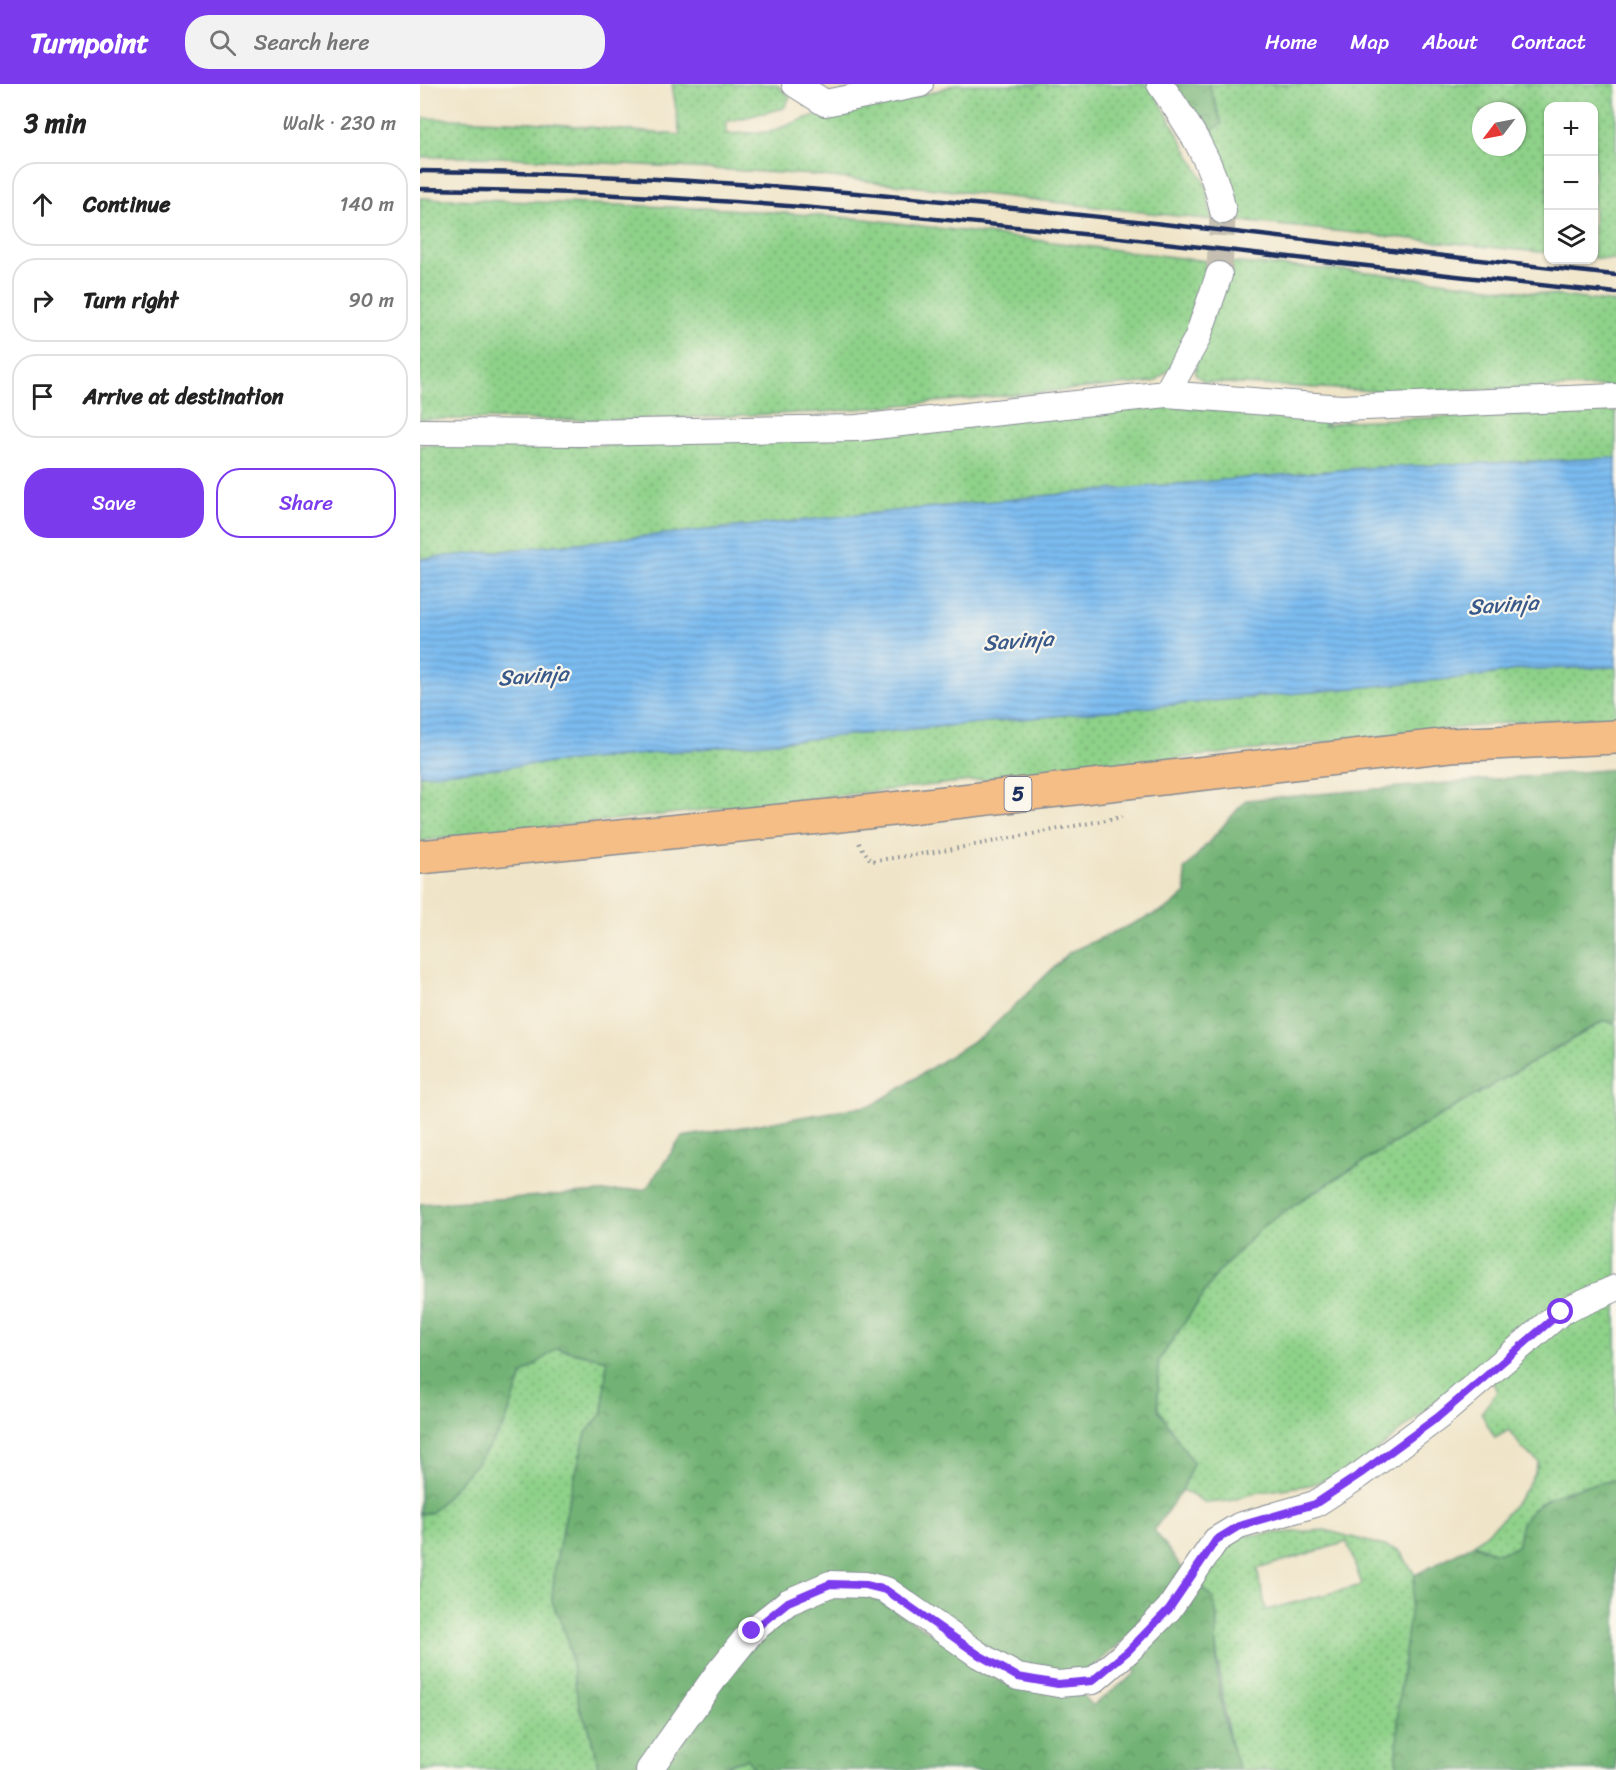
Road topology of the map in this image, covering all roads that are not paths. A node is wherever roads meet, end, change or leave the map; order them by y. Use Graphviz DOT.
graph roads {
  1 [pos="795,84"];
  2 [pos="921,84"];
  3 [pos="1160,84"];
  4 [pos="1223,211"];
  5 [pos="1219,275"];
  6 [pos="1166,394"];
  7 [pos="1616,397"];
  8 [pos="420,432"];
  9 [pos="1616,737"];
  10 [pos="420,857"];
  11 [pos="1616,1288"];
  12 [pos="649,1770"];
  1 -- 2 [label="street"];
  3 -- 4 [label="street"];
  5 -- 6 [label="street"];
  6 -- 7 [label="street"];
  6 -- 8 [label="street"];
  9 -- 10 [label="main road, 5"];
  11 -- 12 [label="street"];
}
